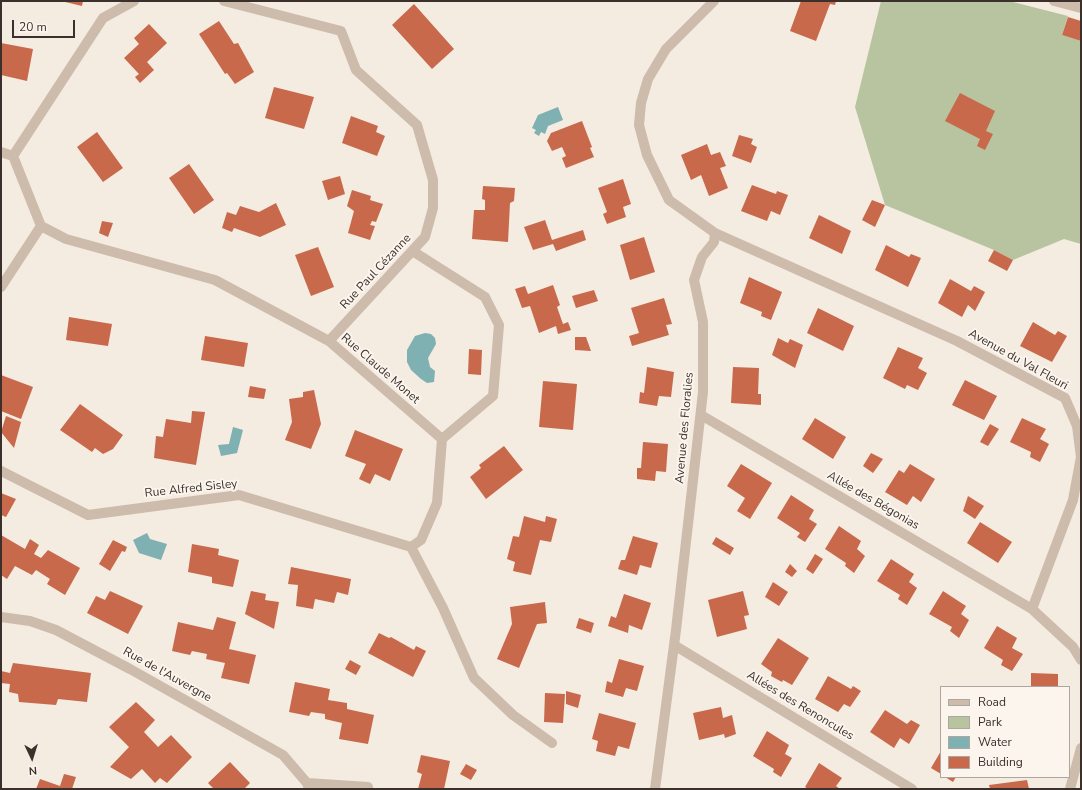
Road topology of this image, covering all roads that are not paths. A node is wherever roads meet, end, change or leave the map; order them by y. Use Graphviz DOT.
graph roads {
  1 [pos="134,1"];
  2 [pos="224,1"];
  3 [pos="714,1"];
  4 [pos="1054,1"];
  5 [pos="1081,8"];
  6 [pos="1,152"];
  7 [pos="13,156"];
  8 [pos="41,226"];
  9 [pos="715,233"];
  10 [pos="414,252"];
  11 [pos="1,287"];
  12 [pos="328,341"];
  13 [pos="701,414"];
  14 [pos="442,439"];
  15 [pos="1,471"];
  16 [pos="411,547"];
  17 [pos="1032,609"];
  18 [pos="1,617"];
  19 [pos="674,645"];
  20 [pos="1081,660"];
  21 [pos="552,743"];
  22 [pos="1081,748"];
  23 [pos="308,786"];
  24 [pos="368,787"];
  25 [pos="655,789"];
  26 [pos="912,789"];
  27 [pos="1070,789"];
  1 -- 7 [label="street"];
  2 -- 10 [label="street, Rue Paul Cézanne"];
  3 -- 9 [label="street"];
  4 -- 5 [label="street"];
  6 -- 7 [label="street"];
  7 -- 8 [label="street"];
  8 -- 11 [label="street"];
  8 -- 12 [label="street, Rue Claude Monet"];
  9 -- 13 [label="street, Avenue des Floralies"];
  9 -- 17 [label="street, Avenue du Val Fleuri"];
  10 -- 12 [label="street, Rue Paul Cézanne"];
  10 -- 14 [label="street"];
  12 -- 14 [label="street, Rue Claude Monet"];
  13 -- 17 [label="street, Allée des Bégonias"];
  13 -- 19 [label="street, Avenue des Floralies"];
  14 -- 16 [label="street"];
  15 -- 16 [label="street, Rue Alfred Sisley"];
  16 -- 21 [label="street"];
  17 -- 20 [label="street"];
  18 -- 23 [label="street, Rue de l'Auvergne"];
  19 -- 25 [label="street, Avenue des Floralies"];
  19 -- 26 [label="street, Allées des Renoncules"];
  22 -- 27 [label="street"];
  23 -- 24 [label="street, Rue de l'Auvergne"];
}
